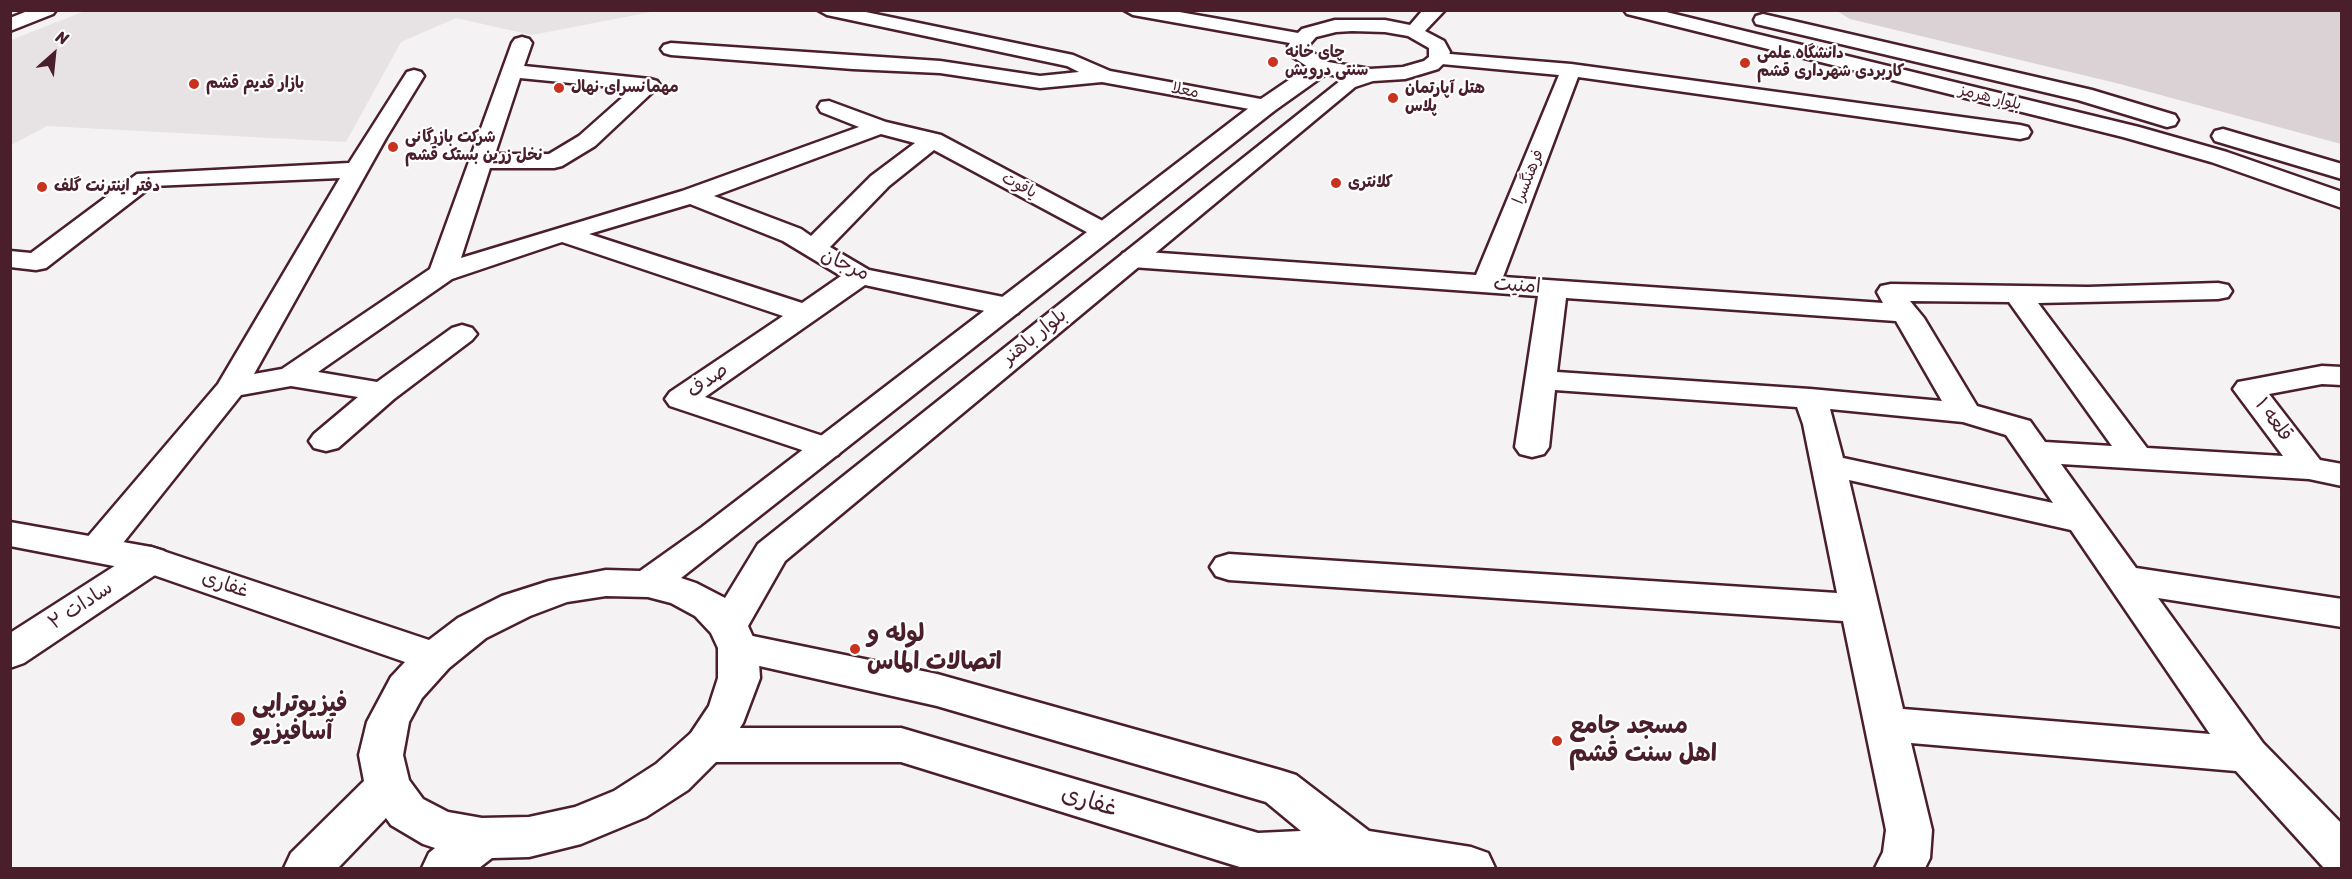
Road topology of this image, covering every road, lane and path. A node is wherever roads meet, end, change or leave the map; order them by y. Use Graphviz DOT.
graph roads {
  1 [pos="47,10"];
  2 [pos="826,10"];
  3 [pos="1133,10"];
  4 [pos="1388,10"];
  5 [pos="1436,10"];
  6 [pos="1633,10"];
  7 [pos="1740,15"];
  8 [pos="10,25"];
  9 [pos="1370,25"];
  10 [pos="1414,32"];
  11 [pos="1740,38"];
  12 [pos="1302,39"];
  13 [pos="522,42"];
  14 [pos="1880,46"];
  15 [pos="671,49"];
  16 [pos="1438,59"];
  17 [pos="1849,63"];
  18 [pos="1322,67"];
  19 [pos="1571,70"];
  20 [pos="512,71"];
  21 [pos="1370,75"];
  22 [pos="414,76"];
  23 [pos="1104,76"];
  24 [pos="1266,106"];
  25 [pos="829,107"];
  26 [pos="879,127"];
  27 [pos="2020,132"];
  28 [pos="933,140"];
  29 [pos="481,160"];
  30 [pos="357,171"];
  31 [pos="2342,172"];
  32 [pos="691,196"];
  33 [pos="2342,201"];
  34 [pos="1105,232"];
  35 [pos="562,234"];
  36 [pos="813,249"];
  37 [pos="10,258"];
  38 [pos="1132,259"];
  39 [pos="442,273"];
  40 [pos="860,276"];
  41 [pos="1486,284"];
  42 [pos="1553,288"];
  43 [pos="2218,291"];
  44 [pos="2017,294"];
  45 [pos="1008,307"];
  46 [pos="804,313"];
  47 [pos="1903,313"];
  48 [pos="462,334"];
  49 [pos="2342,376"];
  50 [pos="291,377"];
  51 [pos="1541,380"];
  52 [pos="231,388"];
  53 [pos="384,392"];
  54 [pos="1810,398"];
  55 [pos="1965,414"];
  56 [pos="326,441"];
  57 [pos="1532,447"];
  58 [pos="826,448"];
  59 [pos="2034,452"];
  60 [pos="2138,459"];
  61 [pos="1828,465"];
  62 [pos="2309,468"];
  63 [pos="2342,475"];
  64 [pos="2082,521"];
  65 [pos="10,534"];
  66 [pos="98,549"];
  67 [pos="151,560"];
  68 [pos="1229,567"];
  69 [pos="2123,579"];
  70 [pos="648,584"];
  71 [pos="1859,608"];
  72 [pos="2342,613"];
  73 [pos="733,637"];
  74 [pos="10,652"];
  75 [pos="435,657"];
  76 [pos="1885,724"];
  77 [pos="706,745"];
  78 [pos="2248,755"];
  79 [pos="388,786"];
  80 [pos="482,838"];
  81 [pos="2342,856"];
  82 [pos="1356,859"];
  83 [pos="308,868"];
  84 [pos="446,868"];
  85 [pos="1471,868"];
  86 [pos="1899,868"];
  1 -- 8 [label="street"];
  2 -- 23 [label="street"];
  3 -- 12 [label="street"];
  4 -- 9 [label="street"];
  5 -- 10 [label="street"];
  6 -- 11 [label="street, بلوار هرمز"];
  7 -- 11 [label="street"];
  7 -- 14 [label="street, بلوار هرمز"];
  9 -- 10 [label="street"];
  9 -- 12 [label="street"];
  10 -- 16 [label="street"];
  11 -- 17 [label="street, بلوار هرمز"];
  12 -- 18 [label="street"];
  13 -- 20 [label="street"];
  14 -- 17 [label="street"];
  14 -- 31 [label="street, بلوار هرمز"];
  15 -- 23 [label="street"];
  16 -- 19 [label="street"];
  16 -- 21 [label="street"];
  17 -- 33 [label="street, بلوار هرمز"];
  18 -- 21 [label="street"];
  18 -- 24 [label="street, بلوار باهنر"];
  19 -- 27 [label="street"];
  19 -- 41 [label="street, فرهنگسرا"];
  20 -- 29 [label="street"];
  20 -- 29 [label="street"];
  21 -- 38 [label="street, بلوار باهنر"];
  22 -- 30 [label="street"];
  23 -- 24 [label="street, معلا"];
  24 -- 34 [label="street, بلوار باهنر"];
  25 -- 26 [label="street, یاقوت"];
  26 -- 28 [label="street, یاقوت"];
  26 -- 32 [label="street"];
  28 -- 34 [label="street, یاقوت"];
  28 -- 36 [label="street"];
  29 -- 39 [label="street"];
  30 -- 37 [label="street"];
  30 -- 52 [label="street"];
  32 -- 35 [label="street"];
  32 -- 36 [label="street, مرجان"];
  34 -- 45 [label="street, بلوار باهنر"];
  35 -- 39 [label="street"];
  35 -- 46 [label="street"];
  36 -- 40 [label="street, مرجان"];
  38 -- 41 [label="street, امنیت"];
  38 -- 73 [label="street, بلوار باهنر"];
  39 -- 50 [label="street"];
  40 -- 45 [label="street, مرجان"];
  40 -- 46 [label="street, صدف"];
  41 -- 42 [label="street, امنیت"];
  42 -- 47 [label="street, امنیت"];
  42 -- 51 [label="street"];
  43 -- 44 [label="street"];
  44 -- 47 [label="street"];
  44 -- 60 [label="street"];
  45 -- 58 [label="street, بلوار باهنر"];
  46 -- 58 [label="street, صدف"];
  47 -- 55 [label="street"];
  48 -- 53 [label="street"];
  49 -- 62 [label="street, قلعه ۱"];
  50 -- 52 [label="street"];
  50 -- 53 [label="street"];
  51 -- 54 [label="street"];
  51 -- 57 [label="street"];
  52 -- 66 [label="street"];
  53 -- 56 [label="street"];
  54 -- 55 [label="street"];
  54 -- 61 [label="street"];
  55 -- 59 [label="street"];
  58 -- 70 [label="street, بلوار باهنر"];
  59 -- 60 [label="street"];
  59 -- 64 [label="street"];
  60 -- 62 [label="street"];
  61 -- 64 [label="street"];
  61 -- 71 [label="street"];
  62 -- 63 [label="street"];
  64 -- 69 [label="street"];
  65 -- 66 [label="street, غفاری"];
  66 -- 67 [label="street, غفاری"];
  67 -- 74 [label="street, سادات ۲"];
  67 -- 75 [label="street, غفاری"];
  68 -- 71 [label="street"];
  69 -- 72 [label="street"];
  69 -- 78 [label="street"];
  70 -- 73 [label="street"];
  70 -- 75 [label="street"];
  71 -- 76 [label="street"];
  73 -- 77 [label="street"];
  73 -- 82 [label="street"];
  75 -- 79 [label="street"];
  76 -- 78 [label="street"];
  76 -- 86 [label="street"];
  77 -- 80 [label="street"];
  77 -- 82 [label="street, غفاری"];
  78 -- 81 [label="street"];
  79 -- 80 [label="street"];
  79 -- 83 [label="street"];
  80 -- 84 [label="street"];
  82 -- 85 [label="street, غفاری"];
}
